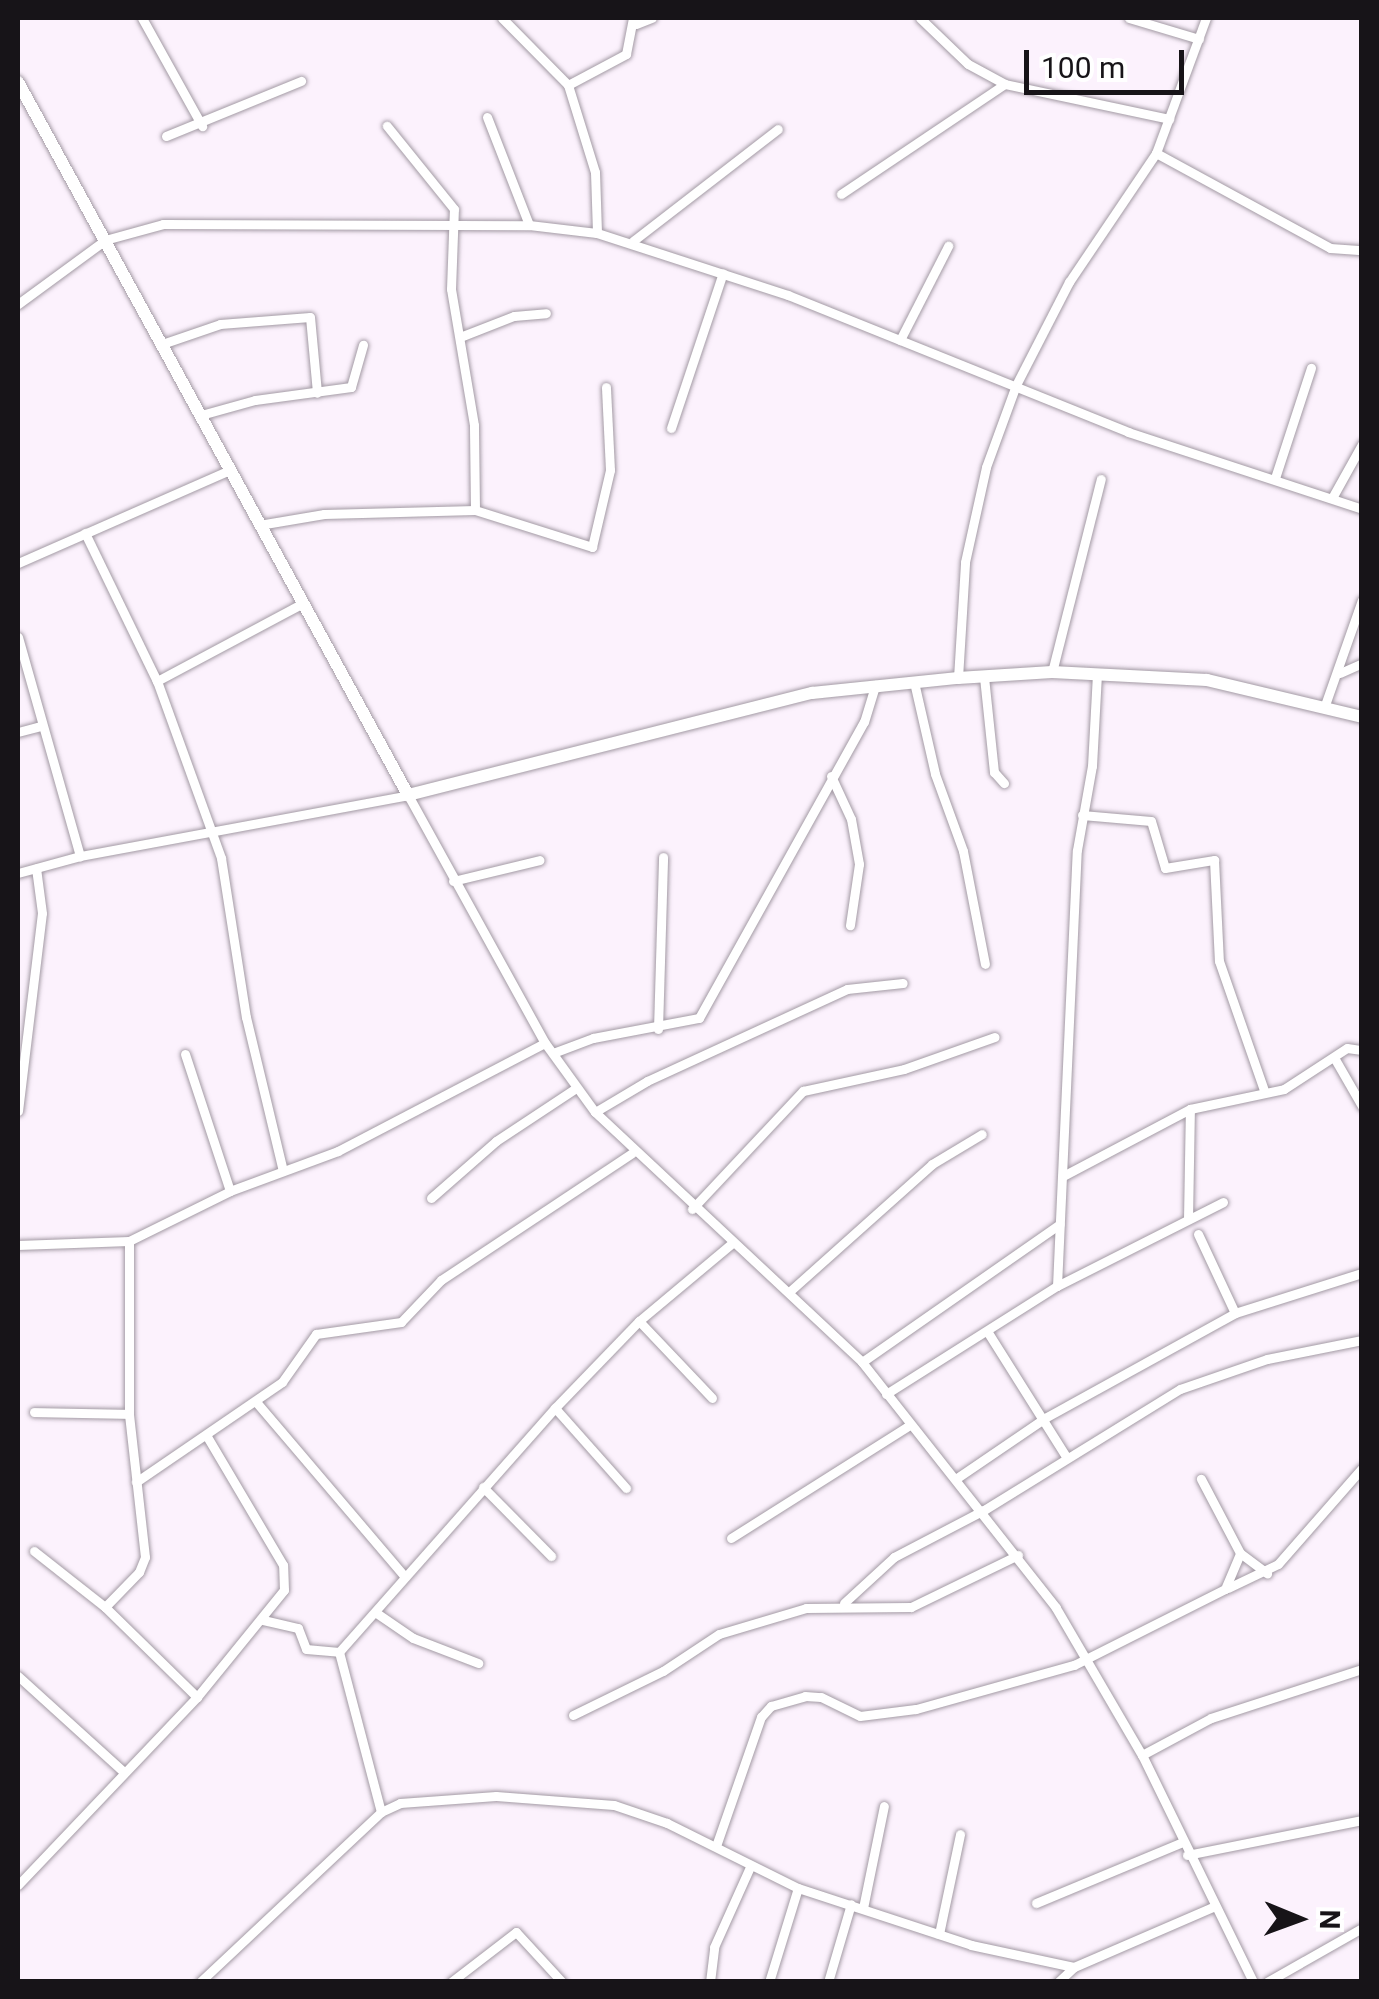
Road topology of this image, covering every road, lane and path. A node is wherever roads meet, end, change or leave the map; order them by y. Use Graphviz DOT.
graph roads {
  1 [pos="142,18"];
  2 [pos="502,18"];
  3 [pos="652,18"];
  4 [pos="920,18"];
  5 [pos="1130,18"];
  6 [pos="1206,18"];
  7 [pos="634,21"];
  8 [pos="1199,39"];
  9 [pos="301,81"];
  10 [pos="18,82"];
  11 [pos="1005,84"];
  12 [pos="568,85"];
  13 [pos="486,116"];
  14 [pos="1169,120"];
  15 [pos="202,126"];
  16 [pos="386,126"];
  17 [pos="778,129"];
  18 [pos="166,136"];
  19 [pos="1156,153"];
  20 [pos="841,194"];
  21 [pos="454,224"];
  22 [pos="529,225"];
  23 [pos="597,233"];
  24 [pos="105,240"];
  25 [pos="634,240"];
  26 [pos="948,246"];
  27 [pos="1362,250"];
  28 [pos="724,273"];
  29 [pos="18,304"];
  30 [pos="546,313"];
  31 [pos="460,336"];
  32 [pos="900,340"];
  33 [pos="162,344"];
  34 [pos="363,346"];
  35 [pos="1311,368"];
  36 [pos="1016,385"];
  37 [pos="606,387"];
  38 [pos="318,393"];
  39 [pos="201,415"];
  40 [pos="671,428"];
  41 [pos="1362,444"];
  42 [pos="230,470"];
  43 [pos="1274,478"];
  44 [pos="1101,480"];
  45 [pos="1332,498"];
  46 [pos="1362,509"];
  47 [pos="475,510"];
  48 [pos="260,524"];
  49 [pos="85,533"];
  50 [pos="18,564"];
  51 [pos="1362,600"];
  52 [pos="302,603"];
  53 [pos="18,637"];
  54 [pos="1362,663"];
  55 [pos="1052,672"];
  56 [pos="1340,672"];
  57 [pos="1096,674"];
  58 [pos="984,677"];
  59 [pos="958,678"];
  60 [pos="157,681"];
  61 [pos="914,682"];
  62 [pos="874,685"];
  63 [pos="1325,706"];
  64 [pos="1362,717"];
  65 [pos="41,726"];
  66 [pos="18,732"];
  67 [pos="831,776"];
  68 [pos="1004,782"];
  69 [pos="408,796"];
  70 [pos="836,796"];
  71 [pos="818,802"];
  72 [pos="1082,815"];
  73 [pos="208,831"];
  74 [pos="80,856"];
  75 [pos="663,857"];
  76 [pos="540,860"];
  77 [pos="36,868"];
  78 [pos="18,873"];
  79 [pos="453,881"];
  80 [pos="850,924"];
  81 [pos="985,964"];
  82 [pos="903,982"];
  83 [pos="658,1028"];
  84 [pos="994,1038"];
  85 [pos="545,1043"];
  86 [pos="1362,1050"];
  87 [pos="185,1054"];
  88 [pos="553,1054"];
  89 [pos="1336,1061"];
  90 [pos="576,1088"];
  91 [pos="1264,1090"];
  92 [pos="1362,1106"];
  93 [pos="1190,1109"];
  94 [pos="18,1112"];
  95 [pos="595,1112"];
  96 [pos="982,1134"];
  97 [pos="632,1153"];
  98 [pos="283,1170"];
  99 [pos="1063,1176"];
  100 [pos="230,1191"];
  101 [pos="431,1198"];
  102 [pos="1223,1202"];
  103 [pos="692,1210"];
  104 [pos="1188,1219"];
  105 [pos="1060,1224"];
  106 [pos="1198,1234"];
  107 [pos="129,1241"];
  108 [pos="18,1245"];
  109 [pos="730,1245"];
  110 [pos="1362,1273"];
  111 [pos="1057,1286"];
  112 [pos="790,1292"];
  113 [pos="1235,1313"];
  114 [pos="639,1321"];
  115 [pos="987,1331"];
  116 [pos="1362,1340"];
  117 [pos="862,1362"];
  118 [pos="886,1394"];
  119 [pos="712,1398"];
  120 [pos="256,1403"];
  121 [pos="555,1408"];
  122 [pos="34,1412"];
  123 [pos="129,1414"];
  124 [pos="1045,1418"];
  125 [pos="910,1425"];
  126 [pos="206,1435"];
  127 [pos="1065,1455"];
  128 [pos="1362,1468"];
  129 [pos="957,1478"];
  130 [pos="1202,1479"];
  131 [pos="136,1482"];
  132 [pos="483,1487"];
  133 [pos="626,1488"];
  134 [pos="984,1510"];
  135 [pos="731,1538"];
  136 [pos="34,1551"];
  137 [pos="1240,1554"];
  138 [pos="1018,1555"];
  139 [pos="551,1556"];
  140 [pos="1267,1573"];
  141 [pos="405,1577"];
  142 [pos="1226,1589"];
  143 [pos="844,1604"];
  144 [pos="106,1607"];
  145 [pos="375,1612"];
  146 [pos="263,1620"];
  147 [pos="339,1652"];
  148 [pos="1086,1656"];
  149 [pos="478,1664"];
  150 [pos="1362,1669"];
  151 [pos="18,1676"];
  152 [pos="197,1697"];
  153 [pos="573,1715"];
  154 [pos="1142,1755"];
  155 [pos="124,1772"];
  156 [pos="884,1806"];
  157 [pos="381,1812"];
  158 [pos="1362,1820"];
  159 [pos="960,1834"];
  160 [pos="1180,1843"];
  161 [pos="716,1846"];
  162 [pos="1187,1855"];
  163 [pos="750,1867"];
  164 [pos="18,1886"];
  165 [pos="798,1888"];
  166 [pos="1036,1903"];
  167 [pos="851,1904"];
  168 [pos="1215,1906"];
  169 [pos="863,1908"];
  170 [pos="1362,1928"];
  171 [pos="939,1934"];
  172 [pos="1074,1967"];
  173 [pos="200,1982"];
  174 [pos="451,1982"];
  175 [pos="562,1982"];
  176 [pos="710,1982"];
  177 [pos="768,1982"];
  178 [pos="828,1982"];
  179 [pos="1058,1982"];
  180 [pos="1253,1982"];
  181 [pos="1266,1982"];
  1 -- 15 [label="street"];
  2 -- 12 [label="street"];
  3 -- 7 [label="street"];
  4 -- 11 [label="street"];
  5 -- 8 [label="street"];
  6 -- 8 [label="street"];
  7 -- 12 [label="street"];
  8 -- 14 [label="street"];
  9 -- 15 [label="street"];
  10 -- 24 [label="main road"];
  11 -- 14 [label="street"];
  11 -- 20 [label="street"];
  12 -- 23 [label="street"];
  13 -- 22 [label="street"];
  14 -- 19 [label="street"];
  15 -- 18 [label="street"];
  16 -- 21 [label="street"];
  17 -- 25 [label="street"];
  19 -- 27 [label="street"];
  19 -- 36 [label="street"];
  21 -- 22 [label="street"];
  21 -- 24 [label="street"];
  21 -- 31 [label="street"];
  22 -- 23 [label="street"];
  23 -- 25 [label="street"];
  24 -- 29 [label="street"];
  24 -- 33 [label="main road"];
  25 -- 28 [label="street"];
  26 -- 32 [label="street"];
  28 -- 32 [label="street"];
  28 -- 40 [label="street"];
  30 -- 31 [label="street"];
  31 -- 47 [label="street"];
  32 -- 36 [label="street"];
  33 -- 38 [label="street"];
  33 -- 39 [label="main road"];
  34 -- 38 [label="street"];
  35 -- 43 [label="street"];
  36 -- 43 [label="street"];
  36 -- 59 [label="street"];
  37 -- 47 [label="street"];
  38 -- 39 [label="street"];
  39 -- 42 [label="main road"];
  41 -- 45 [label="street"];
  42 -- 48 [label="main road"];
  42 -- 49 [label="street"];
  43 -- 45 [label="street"];
  44 -- 55 [label="street"];
  45 -- 46 [label="street"];
  47 -- 48 [label="street"];
  48 -- 52 [label="main road"];
  49 -- 50 [label="street"];
  49 -- 60 [label="street"];
  51 -- 56 [label="street"];
  52 -- 60 [label="street"];
  52 -- 69 [label="main road"];
  53 -- 65 [label="street"];
  54 -- 56 [label="street"];
  55 -- 57 [label="main road"];
  55 -- 58 [label="main road"];
  56 -- 63 [label="street"];
  57 -- 63 [label="main road"];
  57 -- 72 [label="street"];
  58 -- 59 [label="main road"];
  58 -- 68 [label="street"];
  59 -- 61 [label="main road"];
  60 -- 73 [label="street"];
  61 -- 62 [label="main road"];
  61 -- 81 [label="street"];
  62 -- 67 [label="street"];
  62 -- 69 [label="main road"];
  63 -- 64 [label="main road"];
  65 -- 66 [label="street"];
  65 -- 74 [label="street"];
  67 -- 70 [label="street"];
  67 -- 71 [label="street"];
  69 -- 73 [label="street"];
  69 -- 79 [label="street"];
  70 -- 71 [label="street"];
  70 -- 80 [label="street"];
  71 -- 83 [label="street"];
  72 -- 91 [label="street"];
  72 -- 99 [label="street"];
  73 -- 74 [label="street"];
  73 -- 98 [label="street"];
  74 -- 77 [label="street"];
  75 -- 83 [label="street"];
  76 -- 79 [label="street"];
  77 -- 78 [label="street"];
  77 -- 94 [label="street"];
  79 -- 85 [label="street"];
  82 -- 95 [label="street"];
  83 -- 88 [label="street"];
  84 -- 103 [label="street"];
  85 -- 88 [label="street"];
  85 -- 98 [label="street"];
  86 -- 89 [label="street"];
  87 -- 100 [label="street"];
  88 -- 90 [label="street"];
  89 -- 91 [label="street"];
  89 -- 92 [label="street"];
  90 -- 95 [label="street"];
  90 -- 101 [label="street"];
  91 -- 93 [label="street"];
  93 -- 99 [label="street"];
  93 -- 104 [label="street"];
  95 -- 97 [label="street"];
  96 -- 112 [label="street"];
  97 -- 103 [label="street"];
  97 -- 120 [label="street"];
  98 -- 100 [label="street"];
  99 -- 105 [label="street"];
  100 -- 107 [label="street"];
  102 -- 104 [label="street"];
  103 -- 109 [label="street"];
  104 -- 111 [label="street"];
  105 -- 111 [label="street"];
  105 -- 117 [label="street"];
  106 -- 113 [label="street"];
  107 -- 108 [label="street"];
  107 -- 123 [label="street"];
  109 -- 112 [label="street"];
  109 -- 114 [label="street"];
  110 -- 113 [label="street"];
  111 -- 115 [label="street"];
  112 -- 117 [label="street"];
  113 -- 124 [label="street"];
  114 -- 119 [label="street"];
  114 -- 121 [label="street"];
  115 -- 118 [label="street"];
  115 -- 124 [label="street"];
  116 -- 127 [label="street"];
  117 -- 118 [label="street"];
  118 -- 125 [label="street"];
  120 -- 126 [label="street"];
  120 -- 141 [label="street"];
  121 -- 132 [label="street"];
  121 -- 133 [label="street"];
  122 -- 123 [label="street"];
  123 -- 131 [label="street"];
  124 -- 127 [label="street"];
  124 -- 129 [label="street"];
  125 -- 129 [label="street"];
  125 -- 135 [label="street"];
  126 -- 131 [label="street"];
  126 -- 146 [label="street"];
  127 -- 134 [label="street"];
  128 -- 140 [label="street"];
  129 -- 134 [label="street"];
  130 -- 137 [label="street"];
  131 -- 144 [label="street"];
  132 -- 139 [label="street"];
  132 -- 141 [label="street"];
  134 -- 138 [label="street"];
  134 -- 143 [label="street"];
  136 -- 144 [label="street"];
  137 -- 140 [label="street"];
  137 -- 142 [label="street"];
  138 -- 143 [label="street"];
  138 -- 148 [label="street"];
  140 -- 142 [label="street"];
  141 -- 145 [label="street"];
  142 -- 148 [label="street"];
  143 -- 153 [label="street"];
  144 -- 152 [label="street"];
  145 -- 147 [label="street"];
  145 -- 149 [label="street"];
  146 -- 147 [label="street"];
  146 -- 152 [label="street"];
  147 -- 157 [label="street"];
  148 -- 154 [label="street"];
  148 -- 161 [label="street"];
  150 -- 154 [label="street"];
  151 -- 155 [label="street"];
  152 -- 155 [label="street"];
  154 -- 160 [label="street"];
  155 -- 164 [label="street"];
  156 -- 169 [label="street"];
  157 -- 161 [label="street"];
  157 -- 173 [label="street"];
  158 -- 162 [label="street"];
  159 -- 171 [label="street"];
  160 -- 162 [label="street"];
  160 -- 166 [label="street"];
  161 -- 163 [label="street"];
  162 -- 168 [label="street"];
  163 -- 165 [label="street"];
  163 -- 176 [label="street"];
  165 -- 167 [label="street"];
  165 -- 177 [label="street"];
  167 -- 169 [label="street"];
  167 -- 178 [label="street"];
  168 -- 172 [label="street"];
  168 -- 180 [label="street"];
  169 -- 171 [label="street"];
  170 -- 181 [label="street"];
  171 -- 172 [label="street"];
  172 -- 179 [label="street"];
  174 -- 175 [label="street"];
}
